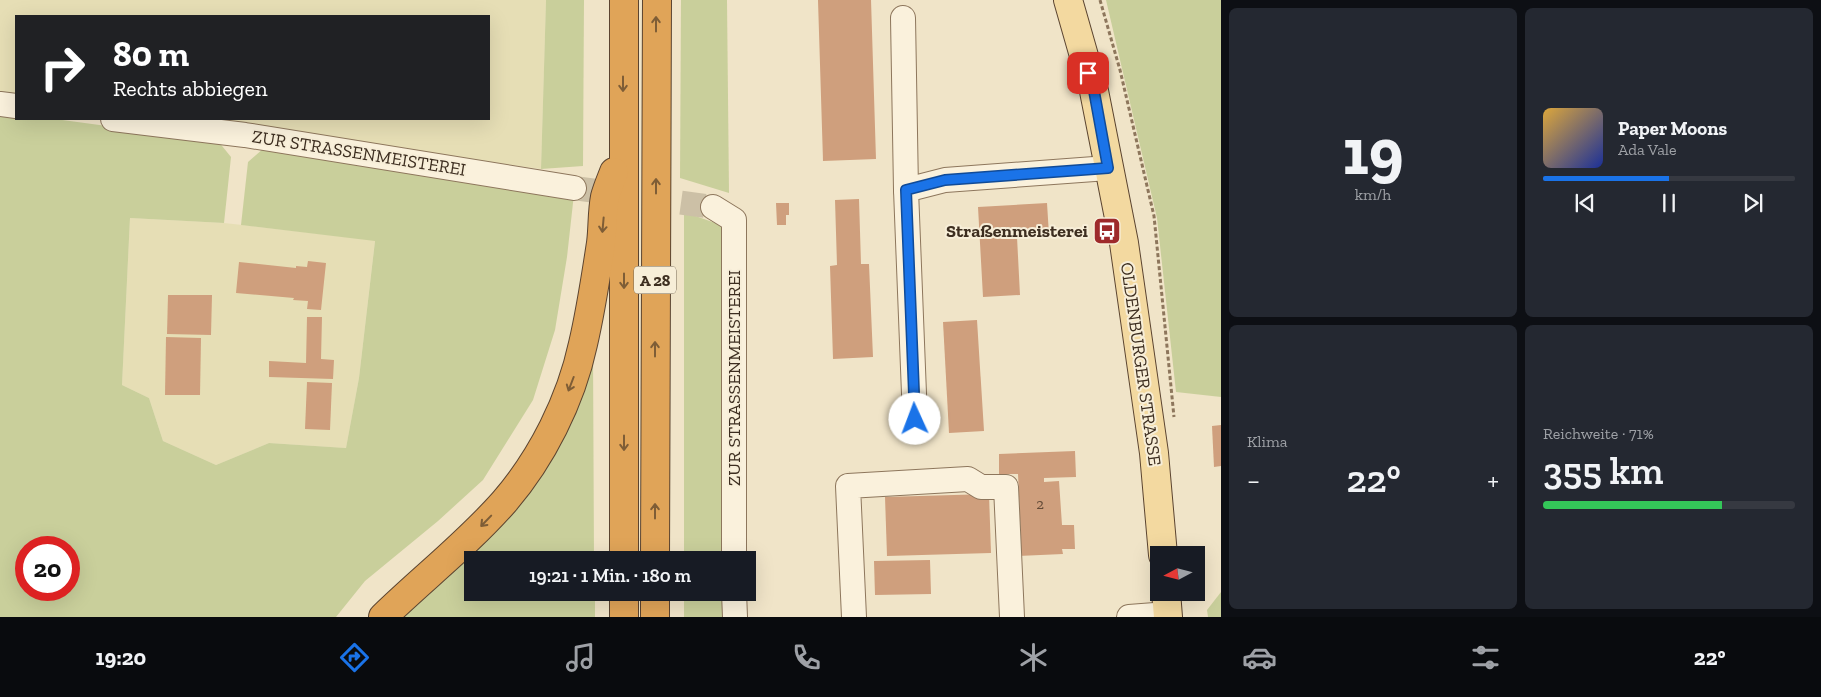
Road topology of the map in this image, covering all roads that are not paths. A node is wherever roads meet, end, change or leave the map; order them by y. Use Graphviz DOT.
graph roads {
  1 [pos="624,0"];
  2 [pos="657,0"];
  3 [pos="1068,0"];
  4 [pos="903,18"];
  5 [pos="0,104"];
  6 [pos="15,106"];
  7 [pos="121,120"];
  8 [pos="623,145"];
  9 [pos="1108,168"];
  10 [pos="574,188"];
  11 [pos="906,190"];
  12 [pos="713,207"];
  13 [pos="915,419"];
  14 [pos="1162,546"];
  15 [pos="624,551"];
  16 [pos="655,551"];
  17 [pos="734,551"];
  18 [pos="624,601"];
  19 [pos="655,601"];
  20 [pos="734,601"];
  21 [pos="1168,608"];
  22 [pos="383,617"];
  23 [pos="624,617"];
  24 [pos="655,617"];
  25 [pos="735,617"];
  26 [pos="854,617"];
  27 [pos="1012,617"];
  28 [pos="1129,617"];
  1 -- 8 [label="highway, A 28, one-way"];
  16 -- 2 [label="highway, A 28, one-way"];
  3 -- 9 [label="main road, OLDENBURGER STRASSE"];
  4 -- 11 [label="street"];
  5 -- 6 [label="street"];
  7 -- 10 [label="street, ZUR STRASSENMEISTEREI"];
  8 -- 15 [label="highway, A 28, one-way"];
  8 -- 22 [label="highway, one-way"];
  9 -- 11 [label="street"];
  9 -- 14 [label="main road, OLDENBURGER STRASSE"];
  11 -- 13 [label="street"];
  12 -- 17 [label="street, ZUR STRASSENMEISTEREI"];
  18 -- 23 [label="highway"];
  19 -- 24 [label="highway"];
  20 -- 25 [label="street"];
  21 -- 28 [label="street"];
  26 -- 27 [label="street"];
}
